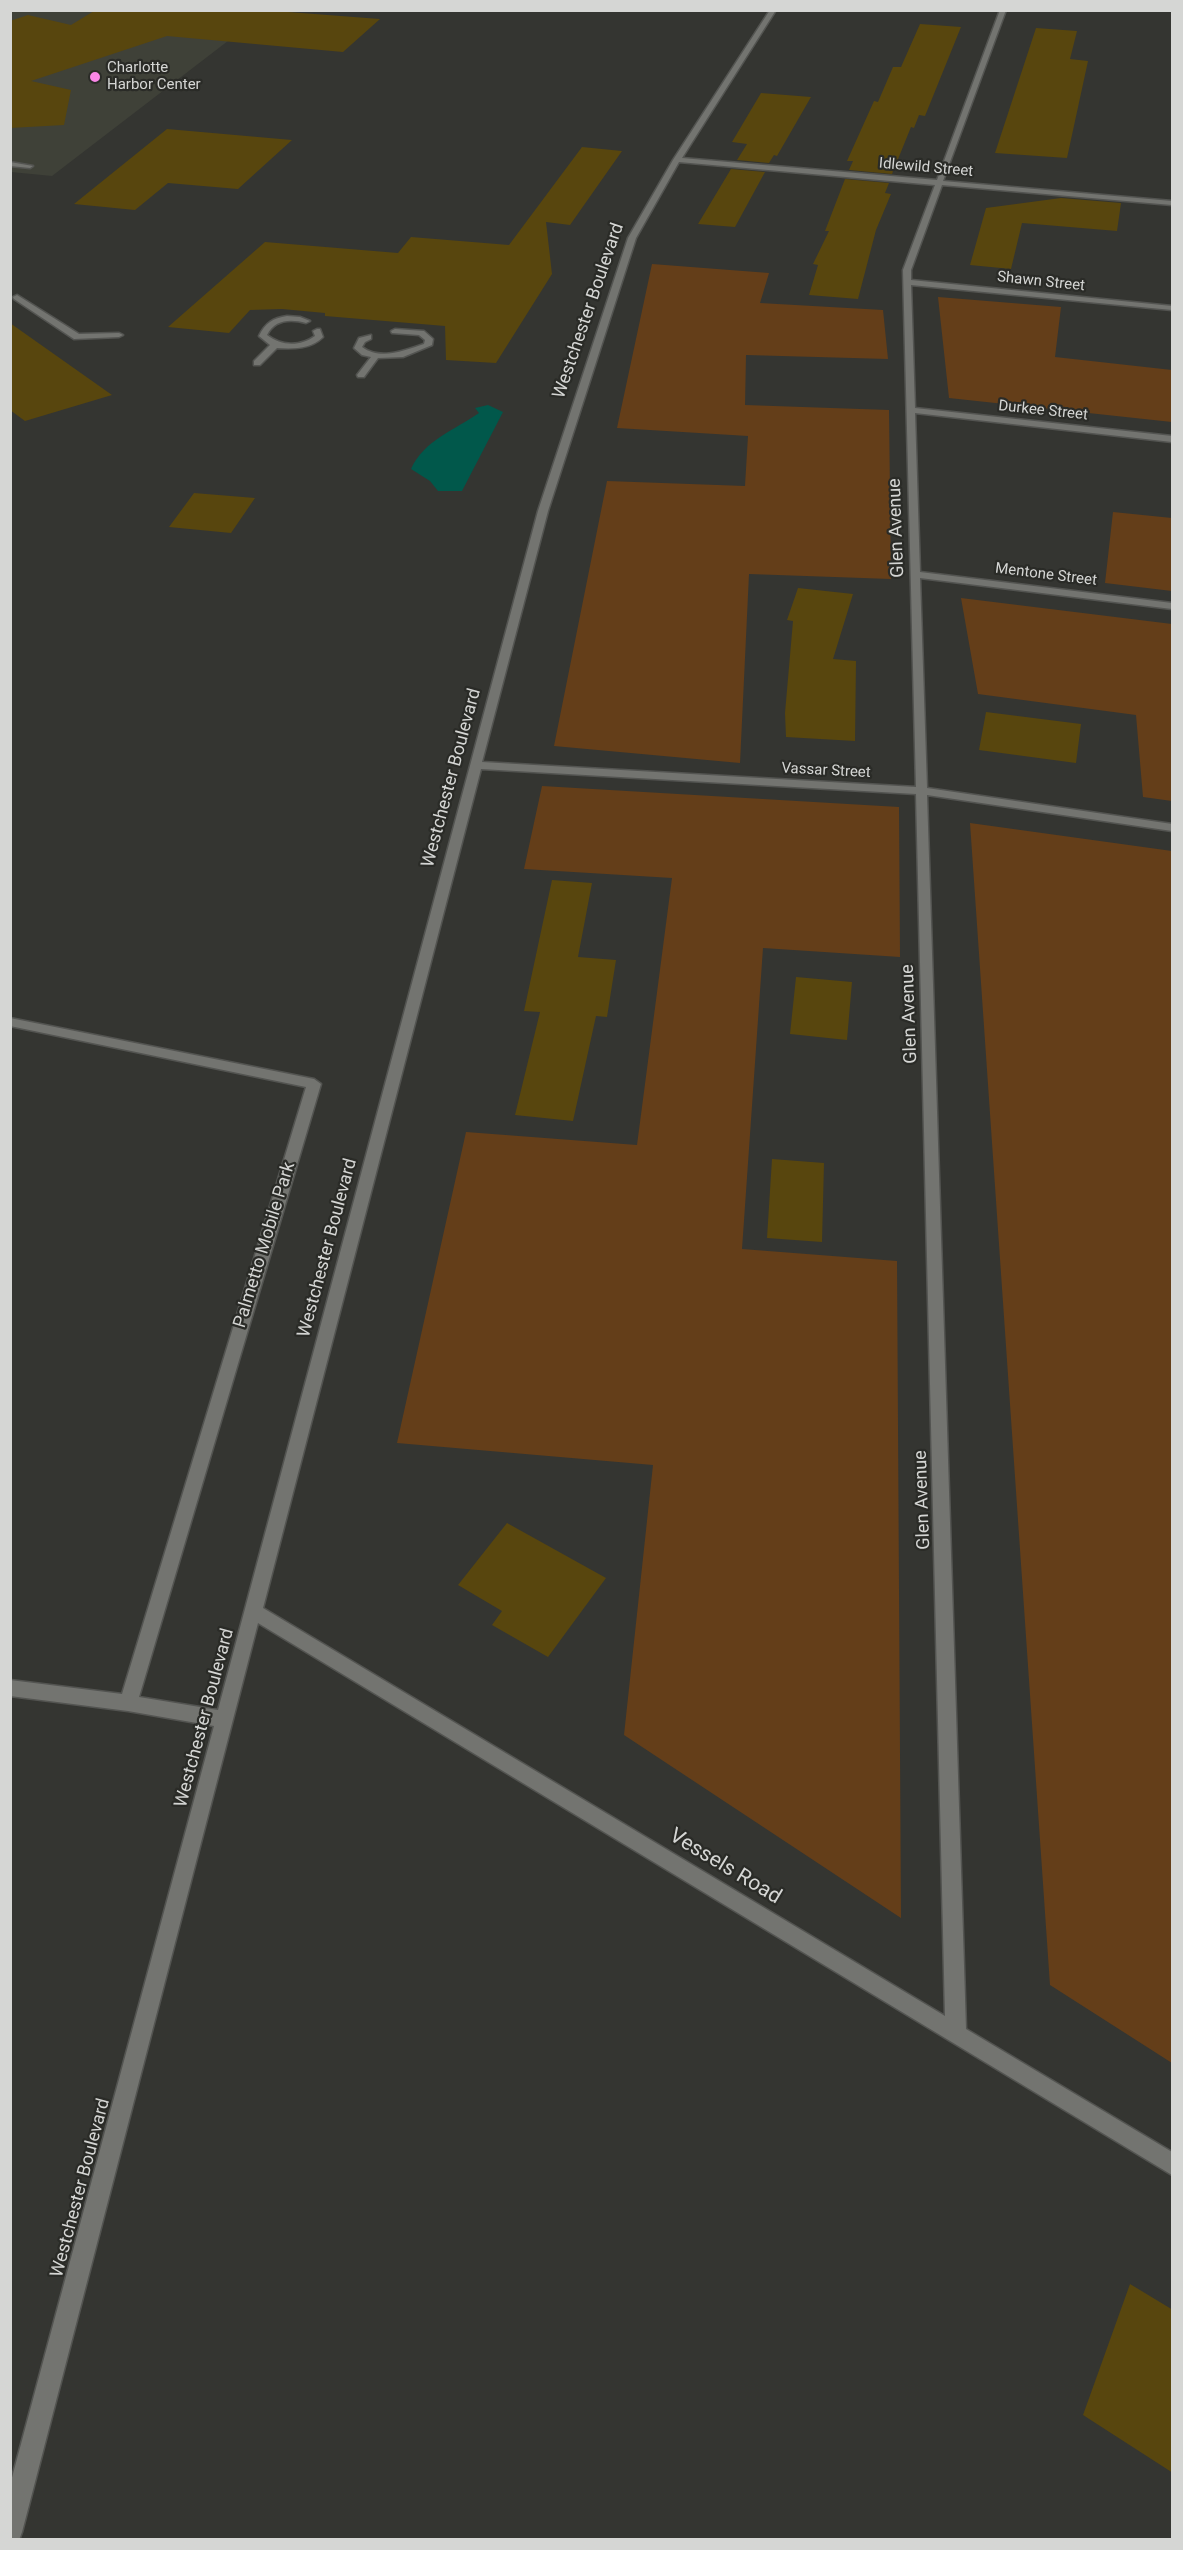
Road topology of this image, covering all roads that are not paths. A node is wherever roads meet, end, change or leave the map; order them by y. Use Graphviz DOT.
graph roads {
  1 [pos="773,10"];
  2 [pos="1003,10"];
  3 [pos="676,160"];
  4 [pos="10,164"];
  5 [pos="30,166"];
  6 [pos="940,183"];
  7 [pos="1173,203"];
  8 [pos="908,282"];
  9 [pos="17,297"];
  10 [pos="1173,308"];
  11 [pos="306,321"];
  12 [pos="317,331"];
  13 [pos="395,331"];
  14 [pos="119,335"];
  15 [pos="368,337"];
  16 [pos="275,345"];
  17 [pos="376,356"];
  18 [pos="257,363"];
  19 [pos="361,375"];
  20 [pos="911,410"];
  21 [pos="1173,439"];
  22 [pos="916,574"];
  23 [pos="1173,606"];
  24 [pos="476,765"];
  25 [pos="922,791"];
  26 [pos="1173,828"];
  27 [pos="10,1022"];
  28 [pos="253,1611"];
  29 [pos="10,1688"];
  30 [pos="128,1703"];
  31 [pos="224,1719"];
  32 [pos="956,2034"];
  33 [pos="1173,2164"];
  34 [pos="10,2532"];
  1 -- 3 [label="street, Westchester Boulevard"];
  2 -- 6 [label="street, Glen Avenue"];
  3 -- 6 [label="street, Idlewild Street"];
  3 -- 24 [label="street, Westchester Boulevard"];
  4 -- 5 [label="street"];
  6 -- 7 [label="street, Idlewild Street"];
  6 -- 8 [label="street, Glen Avenue"];
  8 -- 10 [label="street, Shawn Street"];
  8 -- 20 [label="street, Glen Avenue"];
  9 -- 14 [label="street"];
  11 -- 16 [label="street"];
  12 -- 16 [label="street"];
  13 -- 17 [label="street"];
  15 -- 17 [label="street"];
  16 -- 18 [label="street"];
  17 -- 19 [label="street"];
  20 -- 21 [label="street, Durkee Street"];
  20 -- 22 [label="street, Glen Avenue"];
  22 -- 23 [label="street, Mentone Street"];
  22 -- 25 [label="street, Glen Avenue"];
  24 -- 25 [label="street, Vassar Street"];
  24 -- 28 [label="street, Westchester Boulevard"];
  25 -- 26 [label="street, Vassar Street"];
  25 -- 32 [label="street, Glen Avenue"];
  27 -- 30 [label="street, Palmetto Mobile Park"];
  28 -- 31 [label="street, Westchester Boulevard"];
  28 -- 32 [label="street, Vessels Road"];
  29 -- 30 [label="street"];
  30 -- 31 [label="street"];
  31 -- 34 [label="street, Westchester Boulevard"];
  32 -- 33 [label="street, Vessels Road"];
}
